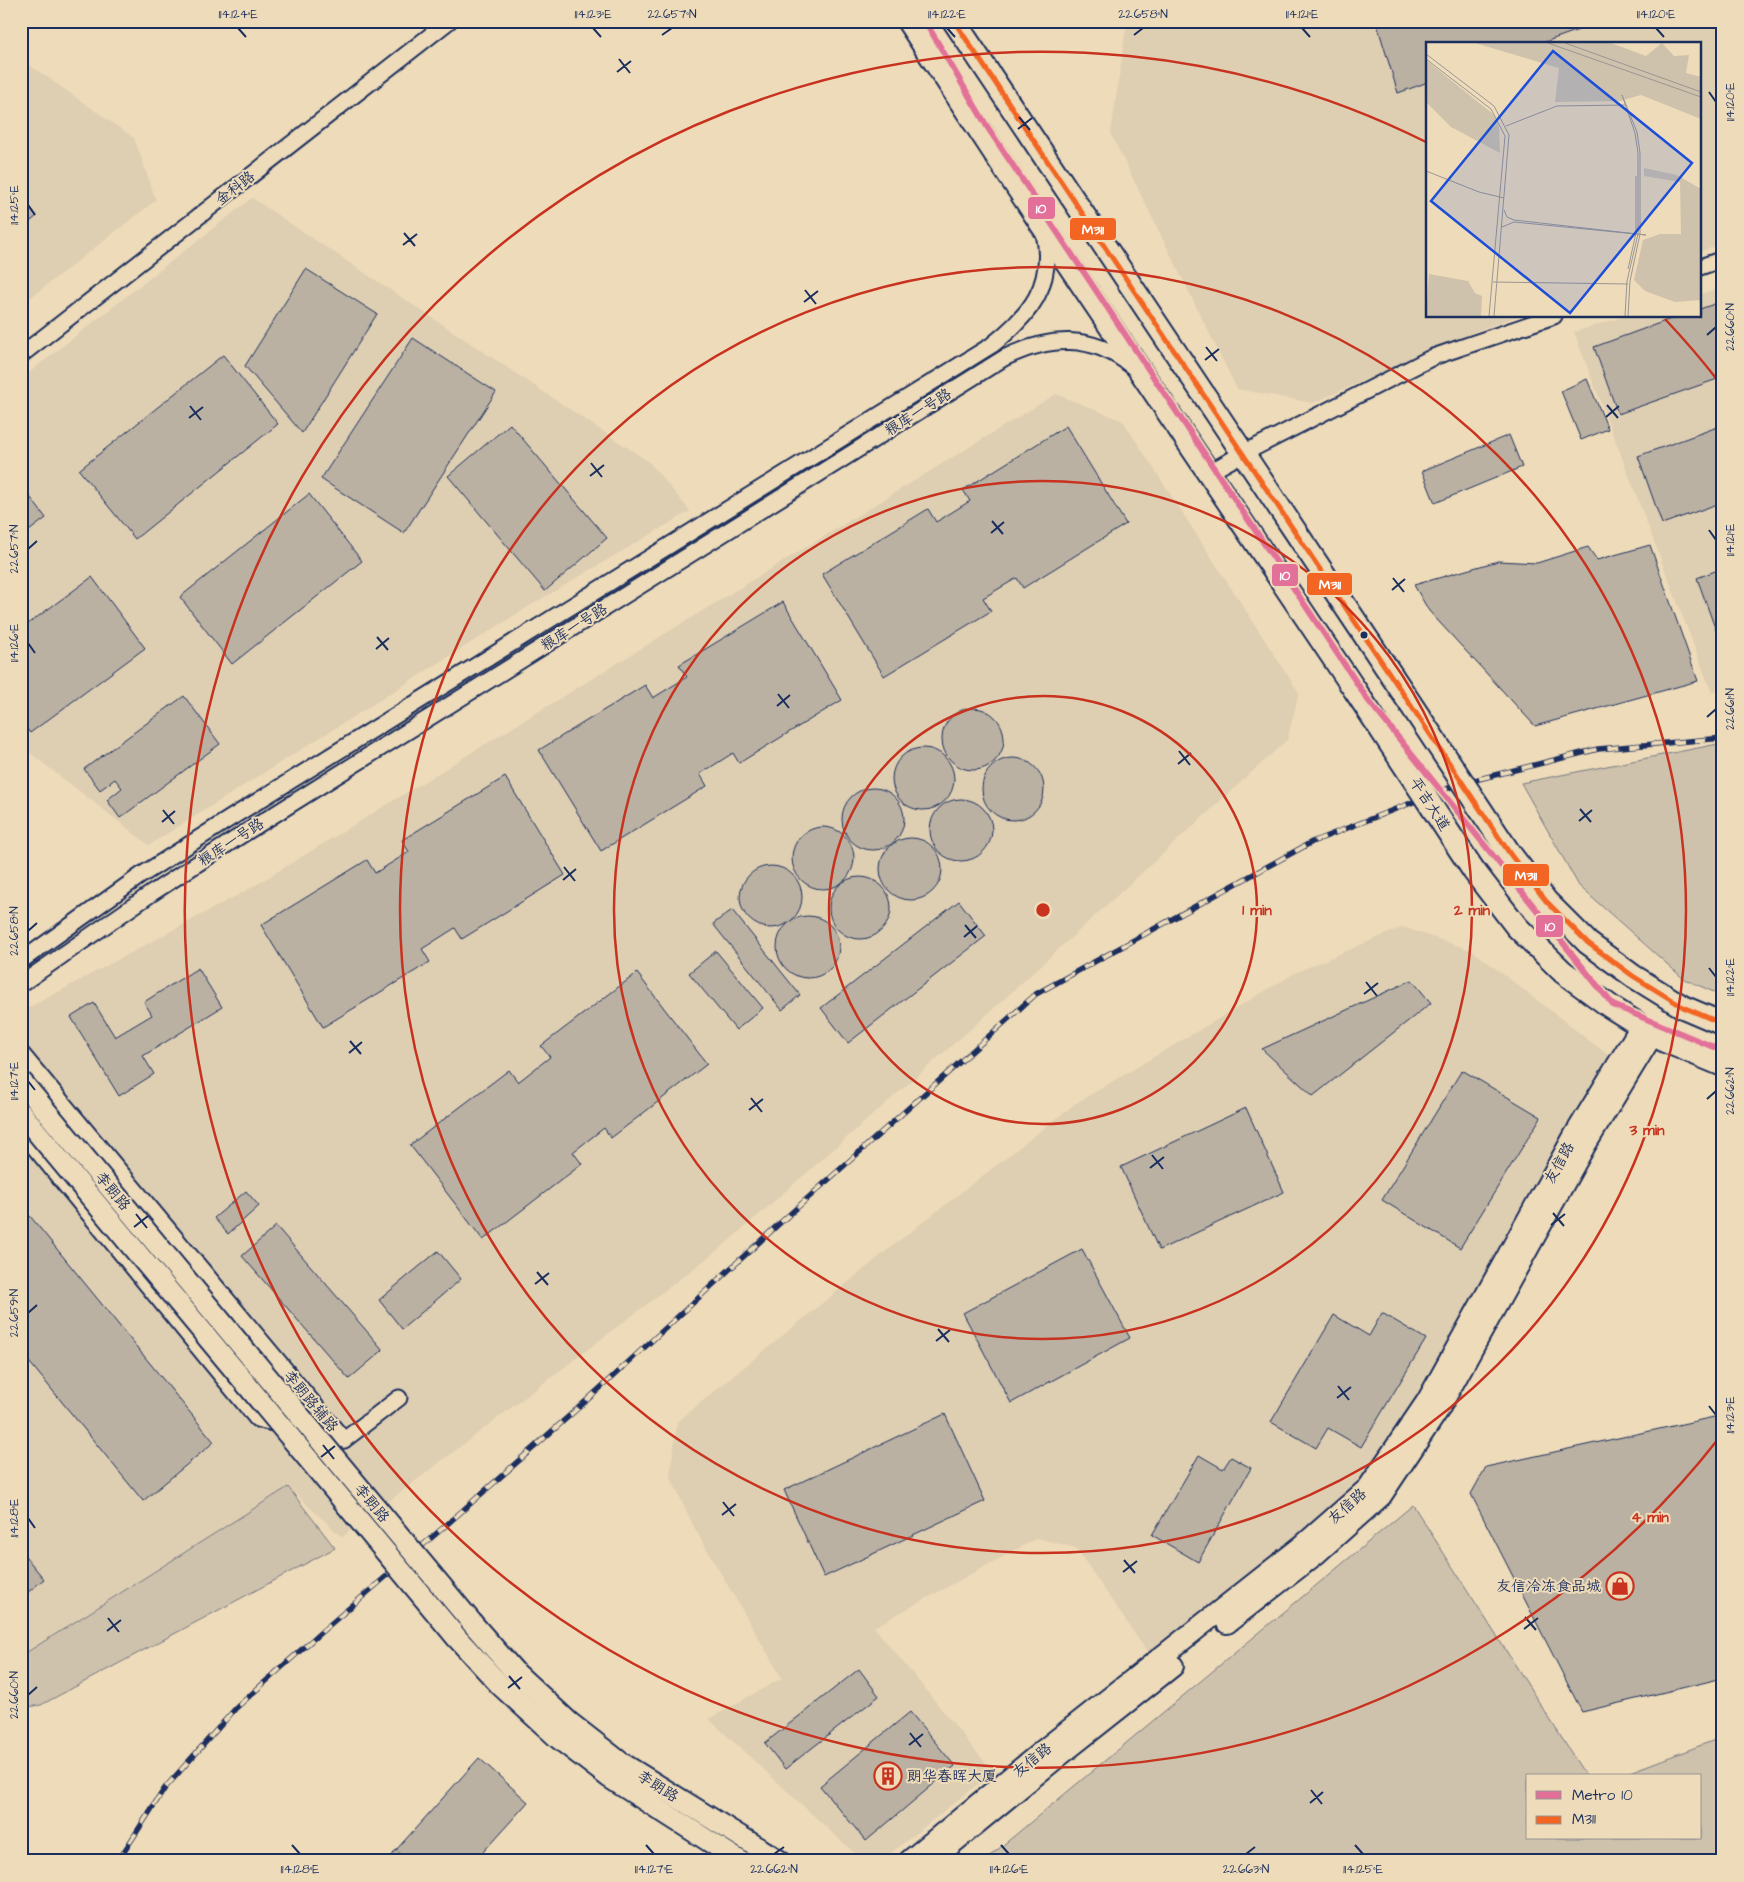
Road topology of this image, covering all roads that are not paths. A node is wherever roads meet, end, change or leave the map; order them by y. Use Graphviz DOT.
graph roads {
  1 [pos="449,21"];
  2 [pos="908,21"];
  3 [pos="954,21"];
  4 [pos="1042,225"];
  5 [pos="1723,259"];
  6 [pos="1702,266"];
  7 [pos="1548,318"];
  8 [pos="21,355"];
  9 [pos="1143,375"];
  10 [pos="1242,454"];
  11 [pos="1210,472"];
  12 [pos="21,961"];
  13 [pos="21,984"];
  14 [pos="1723,1024"];
  15 [pos="1647,1030"];
  16 [pos="21,1053"];
  17 [pos="1723,1065"];
  18 [pos="21,1081"];
  19 [pos="21,1113"];
  20 [pos="21,1131"];
  21 [pos="399,1398"];
  22 [pos="344,1440"];
  23 [pos="740,1861"];
  24 [pos="780,1861"];
  25 [pos="909,1861"];
  26 [pos="931,1861"];
  1 -- 8 [label="street, 金科路"];
  2 -- 4 [label="main road, 平吉大道"];
  3 -- 10 [label="main road"];
  4 -- 9 [label="main road, 平吉大道"];
  4 -- 12 [label="street, 粮库一号路"];
  5 -- 6 [label="street"];
  7 -- 10 [label="street"];
  9 -- 11 [label="main road, 平吉大道"];
  9 -- 13 [label="street, 粮库一号路"];
  10 -- 11 [label="street"];
  10 -- 14 [label="main road, bridge"];
  11 -- 15 [label="main road, 平吉大道, bridge"];
  15 -- 17 [label="main road, 平吉大道"];
  15 -- 25 [label="street, 友信路"];
  15 -- 26 [label="street, 友信路"];
  16 -- 22 [label="street, 李朗路辅路"];
  18 -- 24 [label="street, 李朗路, bridge"];
  19 -- 23 [label="street, 李朗路, bridge"];
  20 -- 22 [label="street, 李朗路辅路"];
  21 -- 22 [label="street"];
}
